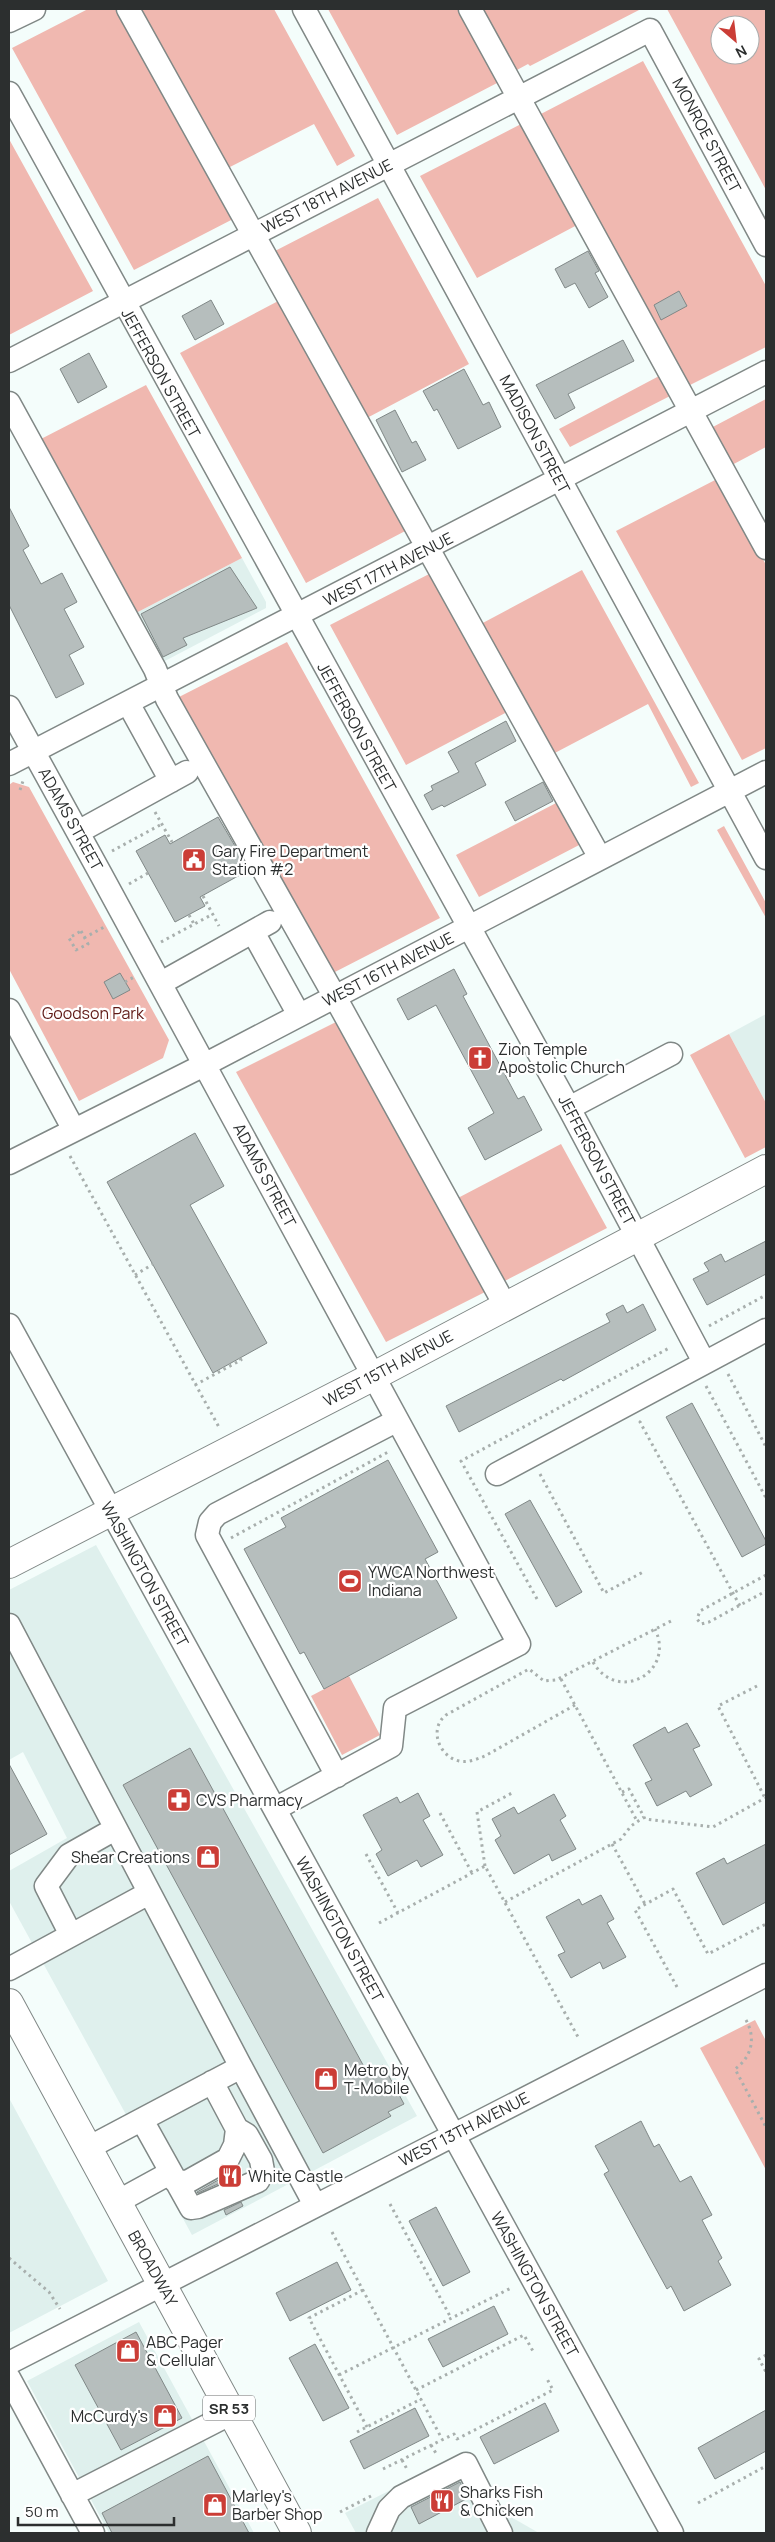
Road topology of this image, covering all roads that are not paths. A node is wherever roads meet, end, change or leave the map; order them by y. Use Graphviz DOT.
graph roads {
  1 [pos="34,9"];
  2 [pos="128,9"];
  3 [pos="304,9"];
  4 [pos="470,9"];
  5 [pos="9,22"];
  6 [pos="645,31"];
  7 [pos="9,93"];
  8 [pos="518,97"];
  9 [pos="389,164"];
  10 [pos="254,234"];
  11 [pos="766,245"];
  12 [pos="122,302"];
  13 [pos="9,361"];
  14 [pos="766,372"];
  15 [pos="9,403"];
  16 [pos="691,411"];
  17 [pos="560,479"];
  18 [pos="428,547"];
  19 [pos="766,548"];
  20 [pos="296,616"];
  21 [pos="161,685"];
  22 [pos="128,703"];
  23 [pos="9,707"];
  24 [pos="34,752"];
  25 [pos="9,764"];
  26 [pos="766,772"];
  27 [pos="729,791"];
  28 [pos="78,832"];
  29 [pos="600,858"];
  30 [pos="766,858"];
  31 [pos="468,928"];
  32 [pos="161,983"];
  33 [pos="335,997"];
  34 [pos="9,1010"];
  35 [pos="299,1016"];
  36 [pos="671,1054"];
  37 [pos="206,1064"];
  38 [pos="569,1108"];
  39 [pos="74,1130"];
  40 [pos="9,1163"];
  41 [pos="766,1169"];
  42 [pos="638,1237"];
  43 [pos="506,1307"];
  44 [pos="9,1325"];
  45 [pos="766,1330"];
  46 [pos="17,1360"];
  47 [pos="704,1362"];
  48 [pos="372,1377"];
  49 [pos="396,1421"];
  50 [pos="497,1474"];
  51 [pos="111,1511"];
  52 [pos="9,1564"];
  53 [pos="9,1625"];
  54 [pos="337,1776"];
  55 [pos="274,1809"];
  56 [pos="115,1829"];
  57 [pos="149,1893"];
  58 [pos="71,1935"];
  59 [pos="9,1969"];
  60 [pos="766,1974"];
  61 [pos="9,2003"];
  62 [pos="241,2067"];
  63 [pos="212,2082"];
  64 [pos="142,2120"];
  65 [pos="237,2129"];
  66 [pos="453,2134"];
  67 [pos="88,2148"];
  68 [pos="172,2177"];
  69 [pos="117,2202"];
  70 [pos="316,2205"];
  71 [pos="162,2284"];
  72 [pos="9,2363"];
  73 [pos="9,2378"];
  74 [pos="232,2413"];
  75 [pos="72,2495"];
  76 [pos="496,2526"];
  77 [pos="93,2533"];
  78 [pos="297,2533"];
  79 [pos="378,2533"];
  80 [pos="672,2533"];
  1 -- 5 [label="street"];
  2 -- 10 [label="street"];
  3 -- 9 [label="street, MADISON STREET"];
  4 -- 8 [label="street"];
  6 -- 8 [label="street, WEST 18TH AVENUE"];
  6 -- 11 [label="street, MONROE STREET"];
  7 -- 12 [label="street, JEFFERSON STREET"];
  8 -- 9 [label="street, WEST 18TH AVENUE"];
  8 -- 16 [label="street"];
  9 -- 10 [label="street, WEST 18TH AVENUE"];
  9 -- 17 [label="street, MADISON STREET"];
  10 -- 12 [label="street, WEST 18TH AVENUE"];
  10 -- 18 [label="street"];
  12 -- 13 [label="street, WEST 18TH AVENUE"];
  12 -- 20 [label="street, JEFFERSON STREET"];
  14 -- 16 [label="street, WEST 17TH AVENUE"];
  15 -- 21 [label="street"];
  16 -- 17 [label="street, WEST 17TH AVENUE"];
  16 -- 19 [label="street"];
  17 -- 18 [label="street, WEST 17TH AVENUE"];
  17 -- 27 [label="street, MADISON STREET"];
  18 -- 20 [label="street, WEST 17TH AVENUE"];
  18 -- 29 [label="street"];
  20 -- 21 [label="street, WEST 17TH AVENUE"];
  20 -- 31 [label="street, JEFFERSON STREET"];
  21 -- 22 [label="street, WEST 17TH AVENUE"];
  21 -- 33 [label="street"];
  22 -- 24 [label="street, WEST 17TH AVENUE"];
  22 -- 28 [label="street"];
  23 -- 24 [label="street, ADAMS STREET"];
  24 -- 25 [label="street, WEST 17TH AVENUE"];
  24 -- 28 [label="street, ADAMS STREET"];
  26 -- 27 [label="street, WEST 16TH AVENUE"];
  27 -- 29 [label="street, WEST 16TH AVENUE"];
  27 -- 30 [label="street, MADISON STREET"];
  28 -- 32 [label="street, ADAMS STREET"];
  29 -- 31 [label="street, WEST 16TH AVENUE"];
  31 -- 33 [label="street, WEST 16TH AVENUE"];
  31 -- 38 [label="street, JEFFERSON STREET"];
  32 -- 35 [label="street"];
  32 -- 37 [label="street, ADAMS STREET"];
  33 -- 35 [label="street, WEST 16TH AVENUE"];
  33 -- 43 [label="street"];
  34 -- 39 [label="street"];
  35 -- 37 [label="street, WEST 16TH AVENUE"];
  36 -- 38 [label="street"];
  37 -- 39 [label="street, WEST 16TH AVENUE"];
  37 -- 48 [label="street, ADAMS STREET"];
  38 -- 42 [label="street, JEFFERSON STREET"];
  39 -- 40 [label="street, WEST 16TH AVENUE"];
  41 -- 42 [label="main road, WEST 15TH AVENUE"];
  42 -- 43 [label="main road, WEST 15TH AVENUE"];
  42 -- 47 [label="street, JEFFERSON STREET"];
  43 -- 48 [label="main road, WEST 15TH AVENUE"];
  44 -- 46 [label="street, WASHINGTON STREET"];
  45 -- 47 [label="street"];
  46 -- 51 [label="street, WASHINGTON STREET"];
  47 -- 50 [label="street"];
  48 -- 49 [label="street, ADAMS STREET"];
  48 -- 51 [label="main road, WEST 15TH AVENUE"];
  49 -- 54 [label="street, ADAMS STREET"];
  49 -- 54 [label="street"];
  51 -- 52 [label="main road, WEST 15TH AVENUE"];
  51 -- 55 [label="street, WASHINGTON STREET"];
  53 -- 56 [label="street"];
  54 -- 55 [label="street"];
  55 -- 66 [label="street, WASHINGTON STREET"];
  56 -- 57 [label="street"];
  56 -- 58 [label="street"];
  57 -- 58 [label="street"];
  57 -- 62 [label="street"];
  58 -- 59 [label="street"];
  60 -- 66 [label="street, WEST 13TH AVENUE"];
  61 -- 67 [label="main road, BROADWAY / SR 53"];
  62 -- 63 [label="street"];
  62 -- 70 [label="street"];
  63 -- 64 [label="street"];
  63 -- 65 [label="street"];
  64 -- 67 [label="street"];
  64 -- 68 [label="street"];
  65 -- 68 [label="street"];
  65 -- 68 [label="street"];
  66 -- 70 [label="street, WEST 13TH AVENUE"];
  66 -- 80 [label="street, WASHINGTON STREET"];
  67 -- 69 [label="main road, BROADWAY / SR 53"];
  68 -- 69 [label="street"];
  69 -- 71 [label="main road, BROADWAY / SR 53"];
  70 -- 71 [label="street, WEST 13TH AVENUE"];
  71 -- 72 [label="street, WEST 13TH AVENUE"];
  71 -- 74 [label="main road, BROADWAY / SR 53"];
  73 -- 75 [label="street"];
  74 -- 75 [label="street"];
  74 -- 78 [label="main road, BROADWAY / SR 53"];
  75 -- 77 [label="street"];
  76 -- 79 [label="street"];
}
